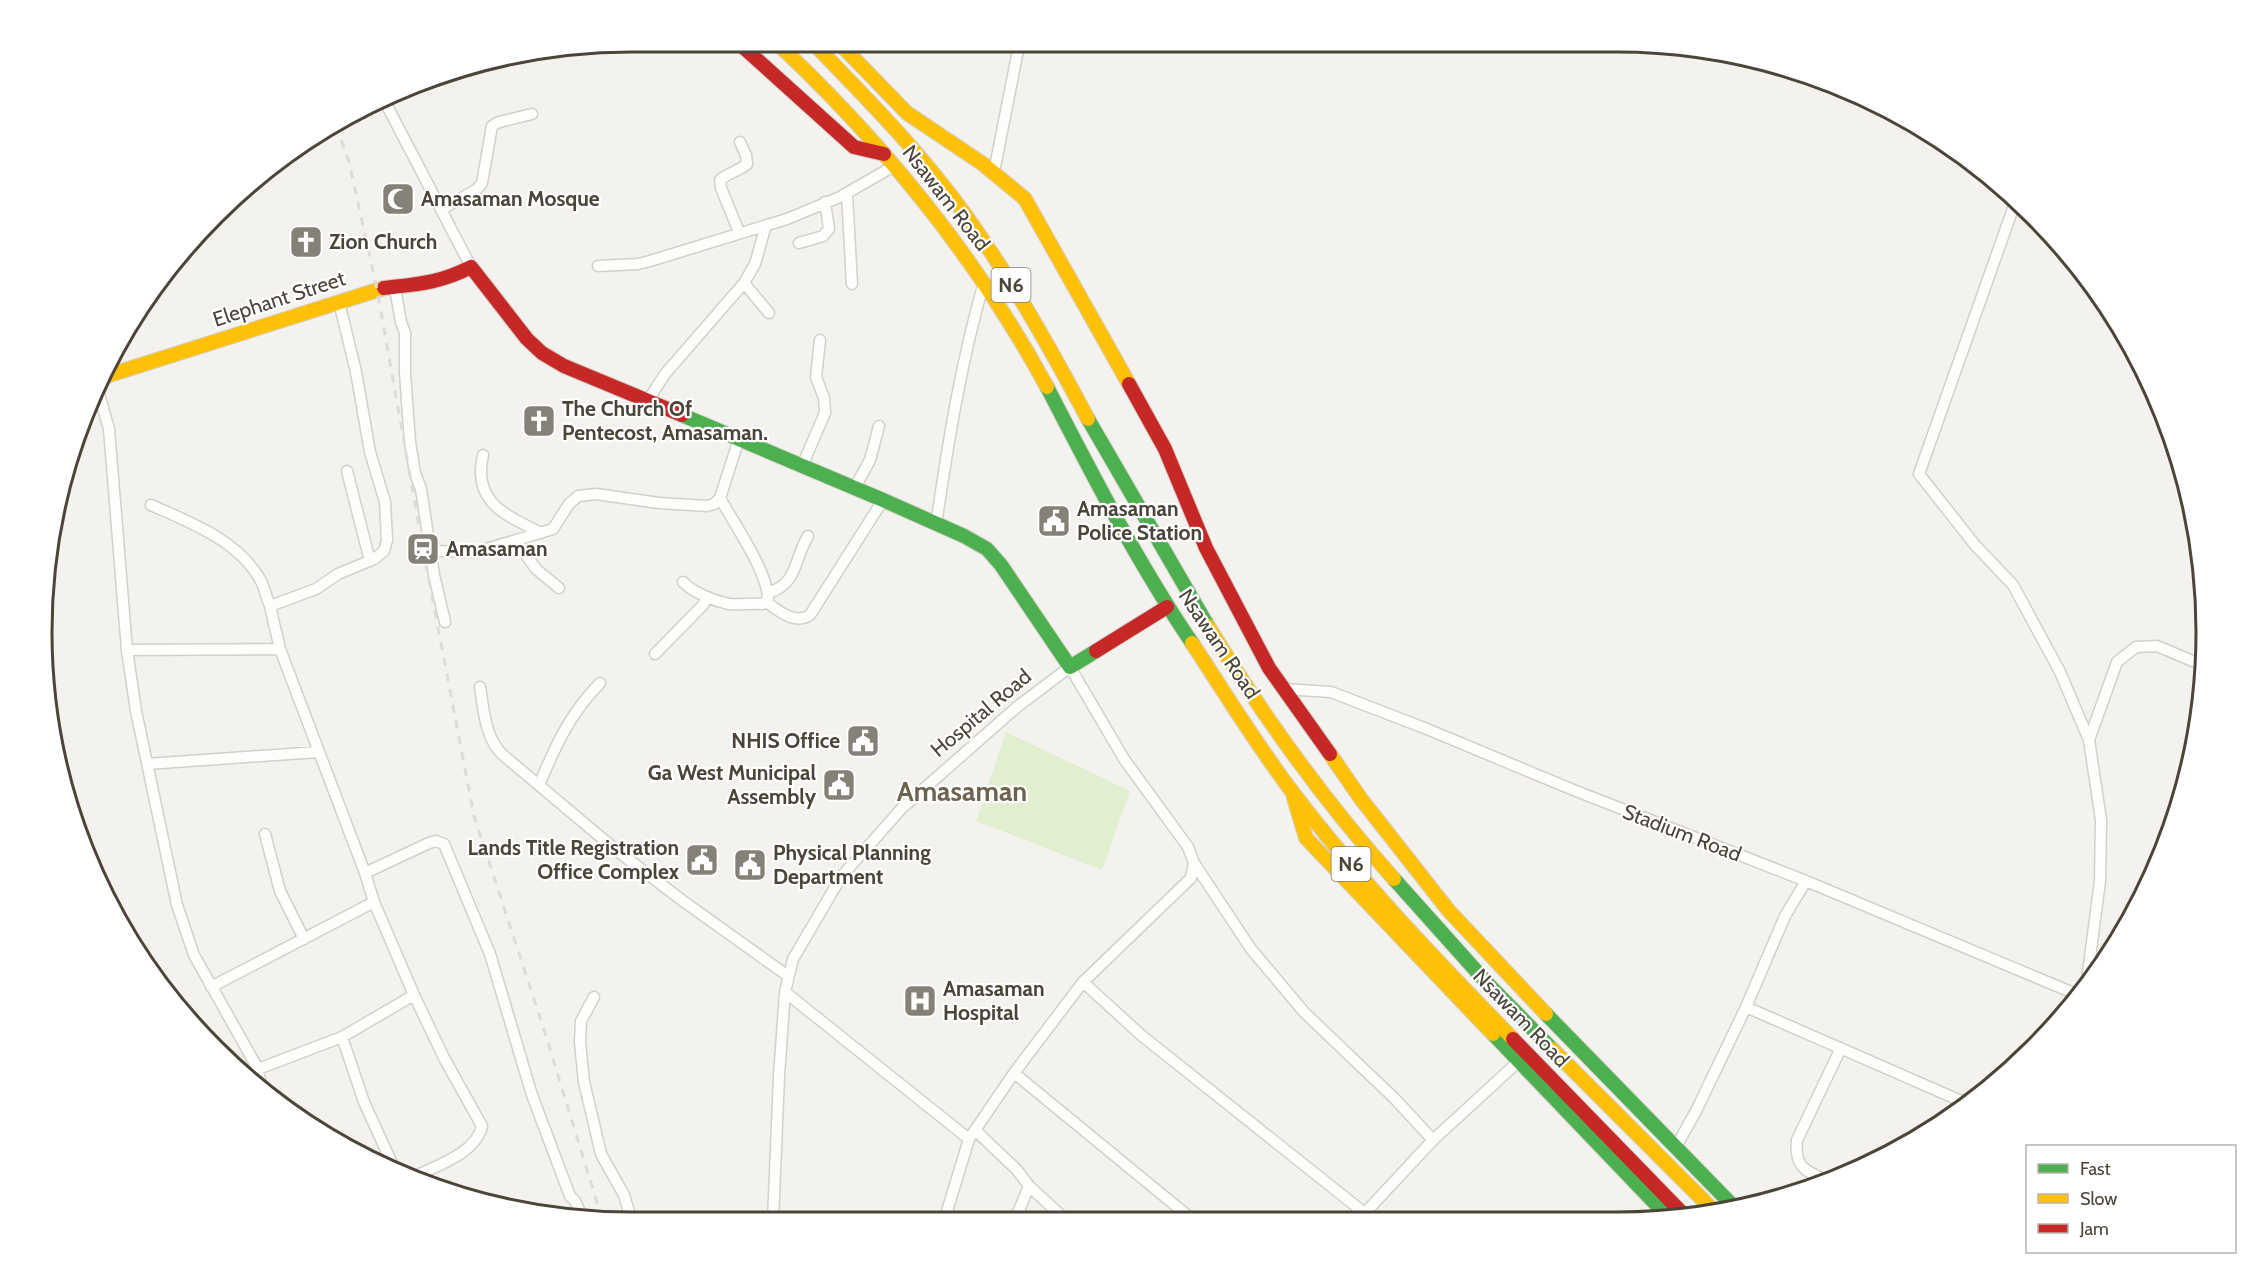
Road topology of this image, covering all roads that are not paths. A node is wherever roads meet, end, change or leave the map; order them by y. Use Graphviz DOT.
graph roads {
  1 [pos="749,52"];
  2 [pos="786,52"];
  3 [pos="822,52"];
  4 [pos="848,52"];
  5 [pos="1018,52"];
  6 [pos="388,107"];
  7 [pos="532,114"];
  8 [pos="740,142"];
  9 [pos="884,154"];
  10 [pos="894,166"];
  11 [pos="994,172"];
  12 [pos="847,194"];
  13 [pos="825,202"];
  14 [pos="441,210"];
  15 [pos="2013,210"];
  16 [pos="765,225"];
  17 [pos="739,232"];
  18 [pos="800,243"];
  19 [pos="598,266"];
  20 [pos="471,267"];
  21 [pos="984,281"];
  22 [pos="744,283"];
  23 [pos="852,284"];
  24 [pos="395,288"];
  25 [pos="339,302"];
  26 [pos="769,313"];
  27 [pos="820,340"];
  28 [pos="113,374"];
  29 [pos="101,401"];
  30 [pos="647,402"];
  31 [pos="879,426"];
  32 [pos="739,439"];
  33 [pos="483,455"];
  34 [pos="802,466"];
  35 [pos="347,471"];
  36 [pos="854,489"];
  37 [pos="720,498"];
  38 [pos="883,500"];
  39 [pos="151,505"];
  40 [pos="936,525"];
  41 [pos="541,533"];
  42 [pos="808,536"];
  43 [pos="517,542"];
  44 [pos="430,551"];
  45 [pos="370,561"];
  46 [pos="683,582"];
  47 [pos="559,588"];
  48 [pos="707,597"];
  49 [pos="767,597"];
  50 [pos="270,606"];
  51 [pos="1167,607"];
  52 [pos="446,622"];
  53 [pos="280,649"];
  54 [pos="127,650"];
  55 [pos="655,654"];
  56 [pos="2194,662"];
  57 [pos="1070,667"];
  58 [pos="600,682"];
  59 [pos="480,687"];
  60 [pos="1284,689"];
  61 [pos="2089,740"];
  62 [pos="318,752"];
  63 [pos="147,764"];
  64 [pos="539,785"];
  65 [pos="1292,792"];
  66 [pos="265,834"];
  67 [pos="1194,862"];
  68 [pos="365,873"];
  69 [pos="1806,881"];
  70 [pos="374,902"];
  71 [pos="304,939"];
  72 [pos="2088,969"];
  73 [pos="788,976"];
  74 [pos="1083,982"];
  75 [pos="211,987"];
  76 [pos="786,992"];
  77 [pos="2071,992"];
  78 [pos="414,995"];
  79 [pos="594,997"];
  80 [pos="1746,1007"];
  81 [pos="342,1037"];
  82 [pos="1841,1048"];
  83 [pos="1519,1061"];
  84 [pos="258,1069"];
  85 [pos="1014,1073"];
  86 [pos="259,1077"];
  87 [pos="1959,1100"];
  88 [pos="975,1130"];
  89 [pos="969,1139"];
  90 [pos="1433,1140"];
  91 [pos="1676,1147"];
  92 [pos="390,1159"];
  93 [pos="423,1173"];
  94 [pos="1817,1176"];
  95 [pos="1029,1186"];
  96 [pos="1728,1201"];
  97 [pos="1708,1205"];
  98 [pos="1678,1209"];
  99 [pos="579,1210"];
  100 [pos="1662,1210"];
  101 [pos="629,1212"];
  102 [pos="773,1212"];
  103 [pos="947,1212"];
  104 [pos="1018,1212"];
  105 [pos="1057,1212"];
  106 [pos="1183,1212"];
  107 [pos="1363,1212"];
  108 [pos="1371,1212"];
  1 -- 9 [label="main road"];
  2 -- 9 [label="main road, Nsawam Road / N6"];
  3 -- 97 [label="main road, Nsawam Road / N6"];
  4 -- 11 [label="main road"];
  5 -- 11 [label="street"];
  6 -- 14 [label="street"];
  7 -- 14 [label="street"];
  8 -- 17 [label="street"];
  9 -- 10 [label="main road, Nsawam Road / N6"];
  10 -- 12 [label="street"];
  10 -- 21 [label="main road, Nsawam Road / N6"];
  11 -- 60 [label="main road"];
  12 -- 13 [label="street"];
  12 -- 23 [label="street"];
  13 -- 16 [label="street"];
  13 -- 18 [label="street"];
  14 -- 20 [label="street"];
  15 -- 61 [label="street"];
  16 -- 17 [label="street"];
  16 -- 22 [label="street"];
  17 -- 19 [label="street"];
  20 -- 24 [label="main road, Elephant Street"];
  20 -- 30 [label="main road"];
  21 -- 40 [label="street"];
  21 -- 51 [label="main road, Nsawam Road / N6"];
  22 -- 26 [label="street"];
  22 -- 30 [label="street"];
  24 -- 25 [label="main road, Elephant Street"];
  24 -- 44 [label="street"];
  25 -- 28 [label="main road, Elephant Street"];
  25 -- 45 [label="street"];
  27 -- 34 [label="street"];
  29 -- 54 [label="street"];
  30 -- 32 [label="main road"];
  31 -- 36 [label="street"];
  32 -- 34 [label="main road"];
  32 -- 37 [label="street"];
  33 -- 41 [label="street"];
  34 -- 36 [label="main road"];
  35 -- 45 [label="street"];
  36 -- 38 [label="main road"];
  37 -- 41 [label="street"];
  37 -- 49 [label="street"];
  38 -- 40 [label="main road"];
  38 -- 49 [label="street"];
  39 -- 50 [label="street"];
  40 -- 57 [label="main road"];
  41 -- 43 [label="street"];
  42 -- 49 [label="street"];
  43 -- 44 [label="street"];
  43 -- 47 [label="street"];
  44 -- 52 [label="street"];
  45 -- 50 [label="street"];
  46 -- 48 [label="street"];
  48 -- 49 [label="street"];
  48 -- 55 [label="street"];
  50 -- 53 [label="street"];
  51 -- 57 [label="main road, Hospital Road"];
  51 -- 65 [label="main road, Nsawam Road / N6"];
  53 -- 54 [label="street"];
  53 -- 62 [label="street"];
  54 -- 63 [label="street"];
  56 -- 61 [label="street"];
  57 -- 67 [label="street"];
  57 -- 73 [label="street, Hospital Road"];
  58 -- 64 [label="street"];
  59 -- 64 [label="street"];
  60 -- 69 [label="street, Stadium Road"];
  60 -- 91 [label="main road"];
  61 -- 72 [label="street"];
  62 -- 63 [label="street"];
  62 -- 68 [label="street"];
  63 -- 75 [label="street"];
  64 -- 73 [label="street"];
  65 -- 83 [label="main road"];
  65 -- 98 [label="main road, Nsawam Road / N6"];
  66 -- 71 [label="street"];
  67 -- 74 [label="street"];
  67 -- 90 [label="street"];
  68 -- 70 [label="street"];
  68 -- 99 [label="street"];
  69 -- 77 [label="street, Stadium Road"];
  69 -- 80 [label="street"];
  70 -- 71 [label="street"];
  70 -- 78 [label="street"];
  71 -- 75 [label="street"];
  73 -- 76 [label="street, Hospital Road"];
  74 -- 85 [label="street"];
  74 -- 107 [label="street"];
  75 -- 84 [label="street"];
  76 -- 89 [label="street"];
  76 -- 102 [label="street, Hospital Road"];
  78 -- 81 [label="street"];
  78 -- 93 [label="street"];
  79 -- 101 [label="street"];
  80 -- 82 [label="street"];
  80 -- 91 [label="street"];
  81 -- 84 [label="street"];
  81 -- 92 [label="street"];
  82 -- 87 [label="street"];
  82 -- 94 [label="street"];
  83 -- 90 [label="street"];
  83 -- 100 [label="main road"];
  84 -- 86 [label="street"];
  85 -- 88 [label="street"];
  85 -- 106 [label="street"];
  88 -- 89 [label="street"];
  88 -- 95 [label="street"];
  89 -- 103 [label="street"];
  90 -- 108 [label="street"];
  91 -- 96 [label="main road"];
  95 -- 104 [label="street"];
  95 -- 105 [label="street"];
}
